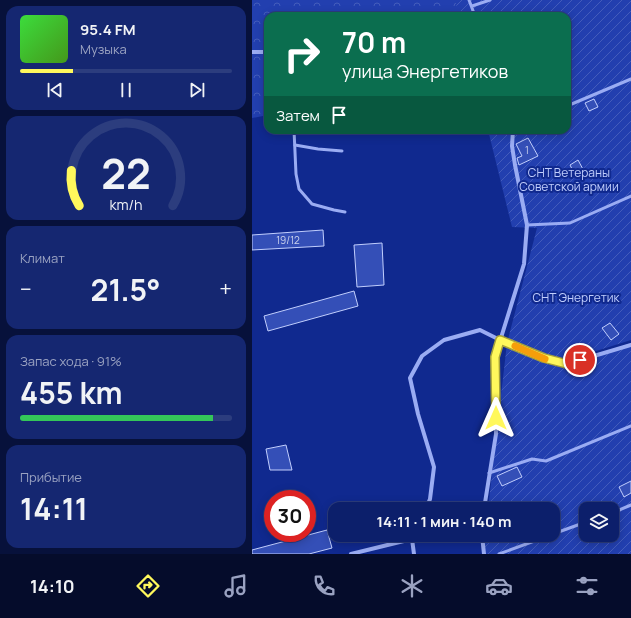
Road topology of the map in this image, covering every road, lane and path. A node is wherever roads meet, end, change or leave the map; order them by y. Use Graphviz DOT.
graph roads {
  1 [pos="469,0"];
  2 [pos="490,0"];
  3 [pos="472,6"];
  4 [pos="474,12"];
  5 [pos="252,52"];
  6 [pos="264,52"];
  7 [pos="631,79"];
  8 [pos="571,104"];
  9 [pos="294,134"];
  10 [pos="513,134"];
  11 [pos="295,145"];
  12 [pos="342,151"];
  13 [pos="631,196"];
  14 [pos="345,212"];
  15 [pos="527,225"];
  16 [pos="500,340"];
  17 [pos="631,345"];
  18 [pos="631,426"];
  19 [pos="489,473"];
  20 [pos="429,502"];
  21 [pos="485,502"];
  22 [pos="631,505"];
  23 [pos="619,510"];
  24 [pos="579,525"];
  25 [pos="560,532"];
  26 [pos="395,542"];
  27 [pos="413,542"];
  28 [pos="483,542"];
  29 [pos="532,542"];
  30 [pos="351,554"];
  31 [pos="414,554"];
  32 [pos="484,554"];
  33 [pos="499,554"];
  1 -- 3 [label="lane"];
  2 -- 3 [label="lane"];
  3 -- 4 [label="lane"];
  5 -- 6 [label="street"];
  7 -- 8 [label="lane"];
  9 -- 11 [label="lane"];
  10 -- 15 [label="street"];
  11 -- 12 [label="lane"];
  11 -- 14 [label="lane"];
  13 -- 15 [label="lane"];
  15 -- 16 [label="street"];
  16 -- 17 [label="street"];
  16 -- 19 [label="street"];
  16 -- 20 [label="street"];
  18 -- 19 [label="lane"];
  19 -- 21 [label="street"];
  22 -- 23 [label="lane"];
  24 -- 25 [label="lane"];
  26 -- 30 [label="street"];
  27 -- 31 [label="street"];
  28 -- 32 [label="street"];
  29 -- 33 [label="lane"];
}
